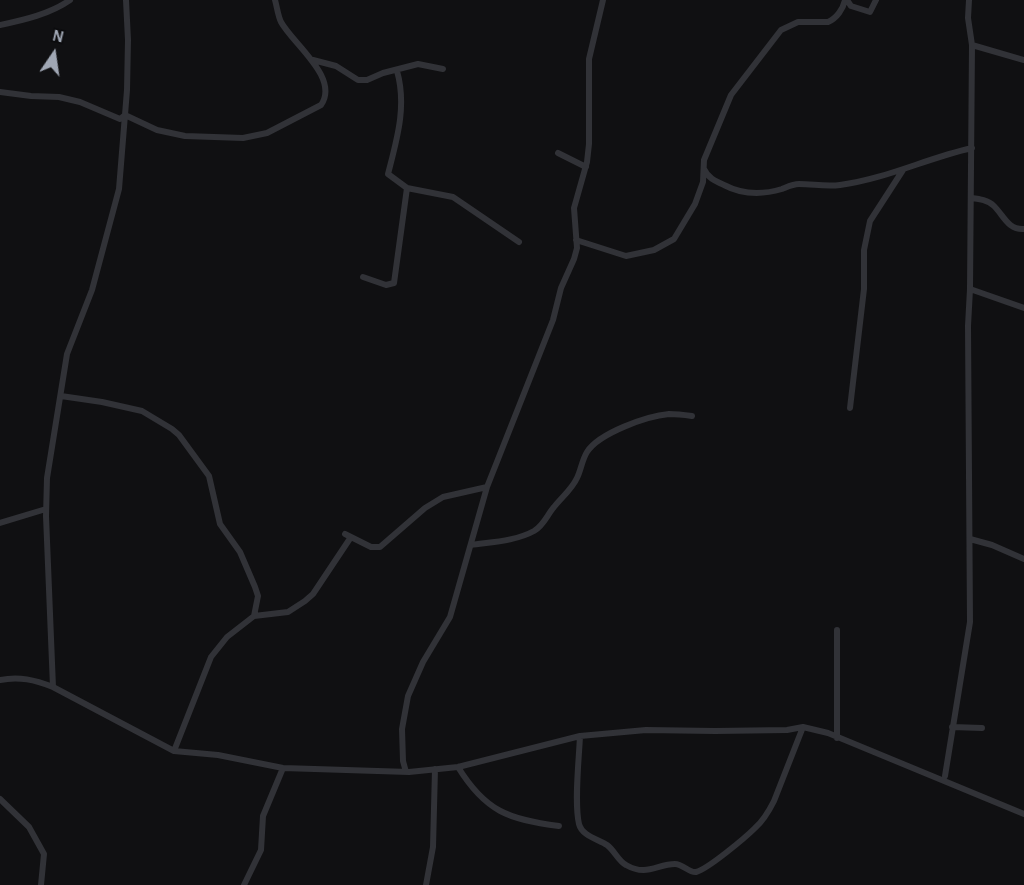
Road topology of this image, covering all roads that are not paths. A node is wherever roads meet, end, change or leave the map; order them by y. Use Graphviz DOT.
graph roads {
  1 [pos="70,0"];
  2 [pos="126,0"];
  3 [pos="275,0"];
  4 [pos="603,0"];
  5 [pos="846,0"];
  6 [pos="876,0"];
  7 [pos="969,0"];
  8 [pos="0,25"];
  9 [pos="972,45"];
  10 [pos="313,60"];
  11 [pos="1024,60"];
  12 [pos="443,69"];
  13 [pos="397,70"];
  14 [pos="0,92"];
  15 [pos="125,115"];
  16 [pos="972,148"];
  17 [pos="558,153"];
  18 [pos="586,166"];
  19 [pos="704,168"];
  20 [pos="903,170"];
  21 [pos="707,175"];
  22 [pos="703,182"];
  23 [pos="407,188"];
  24 [pos="971,198"];
  25 [pos="1024,230"];
  26 [pos="576,240"];
  27 [pos="519,242"];
  28 [pos="363,277"];
  29 [pos="970,289"];
  30 [pos="1024,308"];
  31 [pos="61,396"];
  32 [pos="850,408"];
  33 [pos="692,416"];
  34 [pos="487,488"];
  35 [pos="46,509"];
  36 [pos="0,523"];
  37 [pos="970,539"];
  38 [pos="471,545"];
  39 [pos="1024,559"];
  40 [pos="254,616"];
  41 [pos="837,630"];
  42 [pos="0,680"];
  43 [pos="52,687"];
  44 [pos="802,727"];
  45 [pos="952,727"];
  46 [pos="982,728"];
  47 [pos="580,736"];
  48 [pos="837,738"];
  49 [pos="174,751"];
  50 [pos="458,767"];
  51 [pos="283,768"];
  52 [pos="435,769"];
  53 [pos="406,772"];
  54 [pos="935,776"];
  55 [pos="945,776"];
  56 [pos="953,785"];
  57 [pos="0,799"];
  58 [pos="1024,814"];
  59 [pos="559,826"];
  60 [pos="41,885"];
  61 [pos="244,885"];
  62 [pos="426,885"];
  1 -- 8 [label="street"];
  2 -- 15 [label="street"];
  3 -- 10 [label="street"];
  4 -- 18 [label="street"];
  5 -- 6 [label="street"];
  5 -- 19 [label="street"];
  7 -- 9 [label="street"];
  9 -- 11 [label="street"];
  9 -- 16 [label="street"];
  10 -- 13 [label="street"];
  10 -- 15 [label="street"];
  12 -- 13 [label="street"];
  13 -- 23 [label="street"];
  14 -- 15 [label="street"];
  15 -- 31 [label="street"];
  16 -- 20 [label="street"];
  16 -- 24 [label="street"];
  17 -- 18 [label="street"];
  18 -- 26 [label="street"];
  19 -- 21 [label="street"];
  19 -- 22 [label="street"];
  20 -- 21 [label="street"];
  20 -- 32 [label="street"];
  21 -- 22 [label="street"];
  22 -- 26 [label="street"];
  23 -- 27 [label="street"];
  23 -- 28 [label="street"];
  24 -- 25 [label="street"];
  24 -- 29 [label="street"];
  26 -- 34 [label="street"];
  29 -- 30 [label="street"];
  29 -- 37 [label="street"];
  31 -- 35 [label="street"];
  31 -- 40 [label="street"];
  33 -- 38 [label="street"];
  34 -- 38 [label="street"];
  34 -- 40 [label="street"];
  35 -- 36 [label="street"];
  35 -- 43 [label="street"];
  37 -- 39 [label="street"];
  37 -- 45 [label="street"];
  38 -- 53 [label="street"];
  40 -- 49 [label="street"];
  41 -- 48 [label="street"];
  42 -- 43 [label="street"];
  43 -- 49 [label="street"];
  44 -- 47 [label="street"];
  44 -- 47 [label="street"];
  44 -- 48 [label="street"];
  45 -- 46 [label="street"];
  45 -- 55 [label="street"];
  47 -- 50 [label="street"];
  48 -- 54 [label="street"];
  49 -- 51 [label="street"];
  50 -- 52 [label="street"];
  50 -- 59 [label="street"];
  51 -- 53 [label="street"];
  51 -- 61 [label="street"];
  52 -- 53 [label="street"];
  52 -- 62 [label="street"];
  54 -- 55 [label="street"];
  54 -- 56 [label="street"];
  55 -- 56 [label="street"];
  56 -- 58 [label="street"];
  57 -- 60 [label="street"];
}
